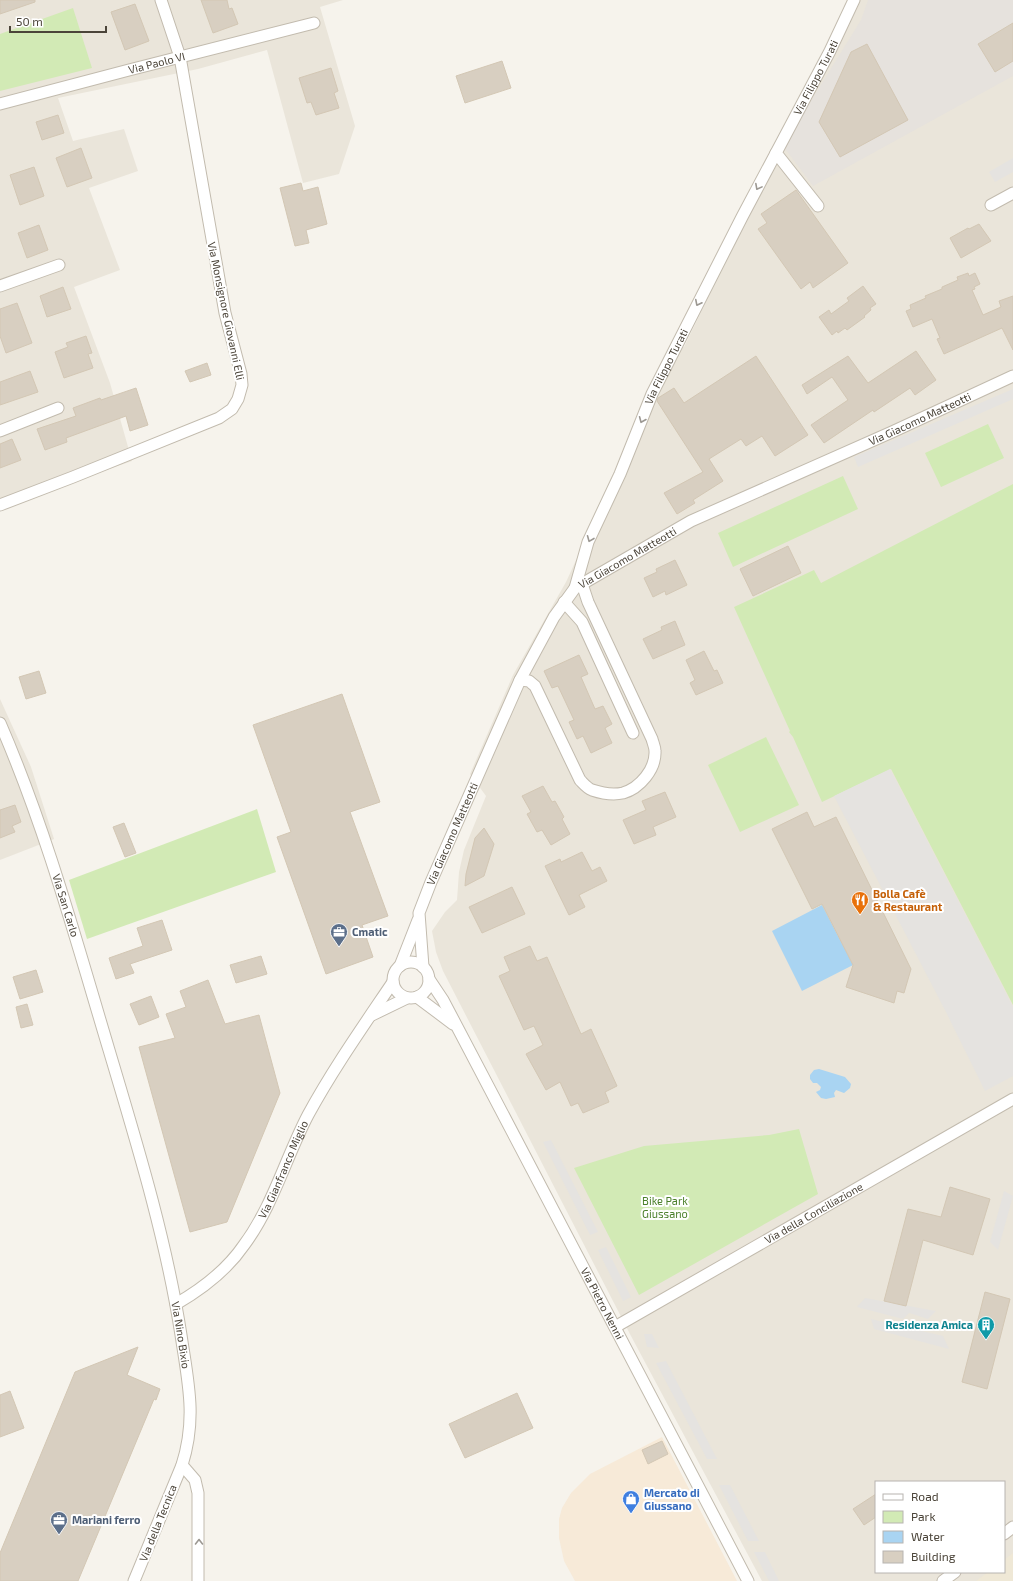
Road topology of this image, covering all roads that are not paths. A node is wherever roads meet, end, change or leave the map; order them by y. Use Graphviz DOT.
graph roads {
  1 [pos="161,0"];
  2 [pos="854,0"];
  3 [pos="314,23"];
  4 [pos="180,57"];
  5 [pos="0,104"];
  6 [pos="776,153"];
  7 [pos="1013,193"];
  8 [pos="991,205"];
  9 [pos="818,206"];
  10 [pos="59,264"];
  11 [pos="0,286"];
  12 [pos="1013,376"];
  13 [pos="58,408"];
  14 [pos="0,431"];
  15 [pos="0,505"];
  16 [pos="579,586"];
  17 [pos="564,602"];
  18 [pos="520,680"];
  19 [pos="0,723"];
  20 [pos="634,733"];
  21 [pos="419,918"];
  22 [pos="400,966"];
  23 [pos="423,967"];
  24 [pos="429,980"];
  25 [pos="393,982"];
  26 [pos="412,998"];
  27 [pos="370,1016"];
  28 [pos="456,1026"];
  29 [pos="121,1090"];
  30 [pos="1013,1100"];
  31 [pos="176,1304"];
  32 [pos="615,1327"];
  33 [pos="182,1465"];
  34 [pos="1013,1527"];
  35 [pos="1005,1533"];
  36 [pos="954,1573"];
  37 [pos="134,1581"];
  38 [pos="198,1581"];
  39 [pos="748,1581"];
  40 [pos="943,1581"];
  1 -- 4 [label="street, Via Monsignore Giovanni Elli"];
  2 -- 6 [label="street, Via Filippo Turati"];
  3 -- 4 [label="street, Via Paolo VI"];
  4 -- 5 [label="street, Via Paolo VI"];
  4 -- 15 [label="street, Via Monsignore Giovanni Elli"];
  6 -- 9 [label="street"];
  6 -- 16 [label="street, Via Filippo Turati, one-way"];
  7 -- 8 [label="street"];
  10 -- 11 [label="street"];
  12 -- 16 [label="street, Via Giacomo Matteotti"];
  13 -- 14 [label="street"];
  16 -- 17 [label="street, Via Giacomo Matteotti"];
  16 -- 18 [label="street"];
  17 -- 18 [label="street, Via Giacomo Matteotti"];
  17 -- 20 [label="street"];
  18 -- 21 [label="street, Via Giacomo Matteotti"];
  19 -- 29 [label="street, Via San Carlo"];
  21 -- 22 [label="street, Via Giacomo Matteotti"];
  21 -- 23 [label="street, Via Giacomo Matteotti"];
  22 -- 23 [label="street"];
  22 -- 25 [label="street"];
  23 -- 24 [label="street"];
  24 -- 26 [label="street"];
  24 -- 28 [label="street, Via Pietro Nenni"];
  25 -- 26 [label="street"];
  25 -- 27 [label="street, Via Gianfranco Miglio"];
  26 -- 27 [label="street"];
  26 -- 28 [label="street, Via Pietro Nenni"];
  27 -- 31 [label="street, Via Gianfranco Miglio"];
  28 -- 32 [label="street, Via Pietro Nenni"];
  29 -- 31 [label="street, Via Nino Bixio"];
  30 -- 32 [label="street, Via della Conciliazione"];
  31 -- 33 [label="street, Via Nino Bixio"];
  32 -- 39 [label="street, Via Pietro Nenni"];
  33 -- 37 [label="street, Via della Tecnica"];
  38 -- 33 [label="street, one-way"];
  34 -- 35 [label="street"];
  36 -- 40 [label="street"];
}
